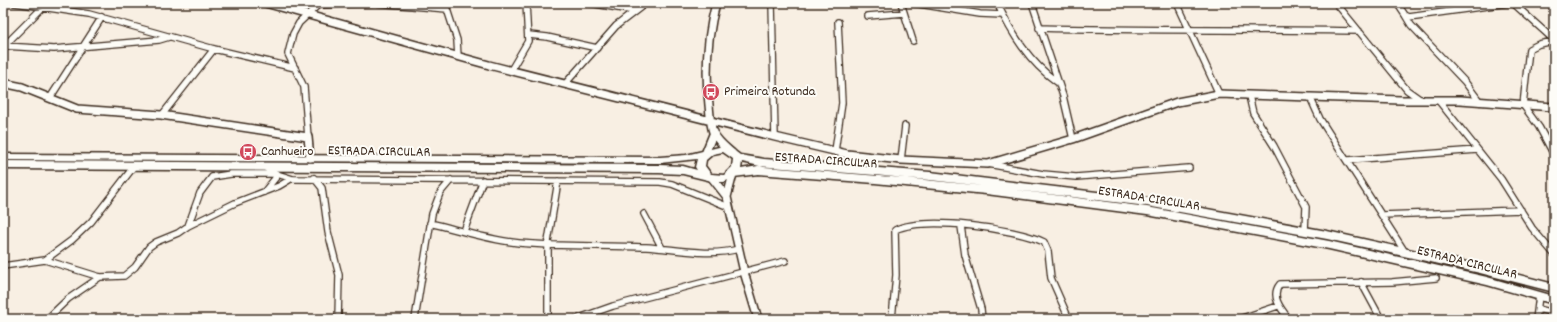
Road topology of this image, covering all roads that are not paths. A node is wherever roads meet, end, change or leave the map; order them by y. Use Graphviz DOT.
graph roads {
  1 [pos="15,3"];
  2 [pos="265,3"];
  3 [pos="375,3"];
  4 [pos="445,3"];
  5 [pos="526,3"];
  6 [pos="590,3"];
  7 [pos="646,3"];
  8 [pos="716,3"];
  9 [pos="772,3"];
  10 [pos="902,3"];
  11 [pos="913,3"];
  12 [pos="997,3"];
  13 [pos="1032,3"];
  14 [pos="1177,3"];
  15 [pos="1336,3"];
  16 [pos="1397,3"];
  17 [pos="1509,3"];
  18 [pos="1513,3"];
  19 [pos="43,7"];
  20 [pos="447,9"];
  21 [pos="634,11"];
  22 [pos="904,13"];
  23 [pos="307,15"];
  24 [pos="1003,15"];
  25 [pos="1405,15"];
  26 [pos="868,16"];
  27 [pos="102,17"];
  28 [pos="838,22"];
  29 [pos="1039,28"];
  30 [pos="1189,31"];
  31 [pos="1359,31"];
  32 [pos="529,35"];
  33 [pos="169,37"];
  34 [pos="1554,40"];
  35 [pos="913,41"];
  36 [pos="81,46"];
  37 [pos="4,47"];
  38 [pos="597,48"];
  39 [pos="214,49"];
  40 [pos="458,57"];
  41 [pos="295,68"];
  42 [pos="511,70"];
  43 [pos="1058,82"];
  44 [pos="3,83"];
  45 [pos="565,84"];
  46 [pos="1407,90"];
  47 [pos="1219,94"];
  48 [pos="1249,96"];
  49 [pos="1310,97"];
  50 [pos="50,98"];
  51 [pos="1401,100"];
  52 [pos="1438,100"];
  53 [pos="1422,101"];
  54 [pos="1480,102"];
  55 [pos="1523,105"];
  56 [pos="1554,107"];
  57 [pos="162,115"];
  58 [pos="710,120"];
  59 [pos="904,126"];
  60 [pos="714,132"];
  61 [pos="308,137"];
  62 [pos="775,137"];
  63 [pos="1073,139"];
  64 [pos="1477,150"];
  65 [pos="836,151"];
  66 [pos="705,154"];
  67 [pos="1554,155"];
  68 [pos="735,156"];
  69 [pos="3,157"];
  70 [pos="310,158"];
  71 [pos="901,160"];
  72 [pos="1348,160"];
  73 [pos="988,164"];
  74 [pos="3,165"];
  75 [pos="135,165"];
  76 [pos="262,166"];
  77 [pos="1189,168"];
  78 [pos="732,174"];
  79 [pos="276,175"];
  80 [pos="708,176"];
  81 [pos="314,178"];
  82 [pos="330,179"];
  83 [pos="289,180"];
  84 [pos="451,180"];
  85 [pos="483,180"];
  86 [pos="558,181"];
  87 [pos="322,188"];
  88 [pos="264,192"];
  89 [pos="727,197"];
  90 [pos="729,208"];
  91 [pos="1521,210"];
  92 [pos="644,214"];
  93 [pos="1382,215"];
  94 [pos="430,224"];
  95 [pos="188,226"];
  96 [pos="961,226"];
  97 [pos="464,231"];
  98 [pos="1305,231"];
  99 [pos="548,242"];
  100 [pos="662,248"];
  101 [pos="739,249"];
  102 [pos="1405,252"];
  103 [pos="1554,254"];
  104 [pos="46,260"];
  105 [pos="785,260"];
  106 [pos="3,266"];
  107 [pos="744,272"];
  108 [pos="100,277"];
  109 [pos="1436,278"];
  110 [pos="1361,282"];
  111 [pos="1554,288"];
  112 [pos="1539,296"];
  113 [pos="1554,300"];
  114 [pos="1278,306"];
  115 [pos="1538,309"];
  116 [pos="1554,313"];
  117 [pos="47,319"];
  118 [pos="338,319"];
  119 [pos="415,319"];
  120 [pos="548,319"];
  121 [pos="576,319"];
  122 [pos="758,319"];
  123 [pos="892,319"];
  124 [pos="982,319"];
  125 [pos="1069,319"];
  126 [pos="1239,319"];
  127 [pos="1289,319"];
  128 [pos="1381,319"];
  129 [pos="1536,319"];
  1 -- 19 [label="street"];
  2 -- 23 [label="street"];
  3 -- 20 [label="street"];
  3 -- 23 [label="street"];
  4 -- 20 [label="street"];
  5 -- 32 [label="street"];
  6 -- 21 [label="street"];
  7 -- 21 [label="street"];
  8 -- 58 [label="street"];
  9 -- 62 [label="street"];
  10 -- 22 [label="street"];
  11 -- 24 [label="street"];
  12 -- 24 [label="street"];
  13 -- 29 [label="street"];
  14 -- 30 [label="street"];
  15 -- 31 [label="street"];
  16 -- 25 [label="street"];
  17 -- 25 [label="street"];
  18 -- 34 [label="street"];
  19 -- 27 [label="street"];
  19 -- 37 [label="street"];
  20 -- 40 [label="street"];
  21 -- 38 [label="street"];
  22 -- 26 [label="street"];
  22 -- 35 [label="street"];
  23 -- 40 [label="street"];
  23 -- 41 [label="street"];
  24 -- 43 [label="street"];
  25 -- 54 [label="street"];
  27 -- 33 [label="street"];
  27 -- 36 [label="street"];
  28 -- 65 [label="street"];
  29 -- 30 [label="street"];
  29 -- 43 [label="street"];
  30 -- 31 [label="street"];
  30 -- 47 [label="street"];
  31 -- 46 [label="street"];
  32 -- 38 [label="street"];
  32 -- 42 [label="street"];
  33 -- 36 [label="street"];
  33 -- 39 [label="street"];
  34 -- 55 [label="street"];
  36 -- 37 [label="street"];
  36 -- 50 [label="street"];
  38 -- 45 [label="street"];
  39 -- 41 [label="street"];
  39 -- 57 [label="street"];
  40 -- 42 [label="street"];
  41 -- 61 [label="street"];
  42 -- 45 [label="street"];
  43 -- 63 [label="street"];
  44 -- 50 [label="street"];
  45 -- 58 [label="street"];
  46 -- 51 [label="street"];
  46 -- 53 [label="street"];
  47 -- 48 [label="street"];
  47 -- 63 [label="street"];
  48 -- 49 [label="street"];
  48 -- 98 [label="street"];
  49 -- 51 [label="street"];
  49 -- 72 [label="street"];
  50 -- 57 [label="street"];
  51 -- 53 [label="street"];
  52 -- 53 [label="street"];
  52 -- 54 [label="street"];
  52 -- 64 [label="street"];
  54 -- 55 [label="street"];
  55 -- 56 [label="street"];
  55 -- 67 [label="street"];
  57 -- 61 [label="street"];
  58 -- 60 [label="street"];
  58 -- 62 [label="street"];
  59 -- 71 [label="street"];
  60 -- 66 [label="street"];
  60 -- 68 [label="street"];
  61 -- 70 [label="street"];
  62 -- 65 [label="street"];
  63 -- 73 [label="street"];
  64 -- 72 [label="street"];
  64 -- 91 [label="street"];
  65 -- 71 [label="street"];
  66 -- 68 [label="main road"];
  66 -- 70 [label="main road, ESTRADA CIRCULAR"];
  66 -- 80 [label="main road"];
  68 -- 78 [label="main road"];
  68 -- 98 [label="main road, ESTRADA CIRCULAR"];
  69 -- 70 [label="main road, ESTRADA CIRCULAR"];
  71 -- 73 [label="street"];
  72 -- 93 [label="street"];
  73 -- 77 [label="street"];
  74 -- 75 [label="main road, ESTRADA CIRCULAR"];
  75 -- 76 [label="main road, ESTRADA CIRCULAR"];
  75 -- 104 [label="street"];
  76 -- 79 [label="street"];
  76 -- 80 [label="main road, ESTRADA CIRCULAR"];
  78 -- 80 [label="main road"];
  78 -- 89 [label="street"];
  78 -- 112 [label="main road, ESTRADA CIRCULAR"];
  79 -- 83 [label="street"];
  79 -- 88 [label="street"];
  79 -- 95 [label="street"];
  80 -- 89 [label="street"];
  81 -- 82 [label="street"];
  81 -- 83 [label="street"];
  81 -- 87 [label="street"];
  82 -- 84 [label="street"];
  82 -- 87 [label="street"];
  83 -- 88 [label="street"];
  84 -- 85 [label="street"];
  84 -- 94 [label="street"];
  85 -- 86 [label="street"];
  85 -- 97 [label="street"];
  86 -- 90 [label="street"];
  86 -- 99 [label="street"];
  87 -- 118 [label="street"];
  88 -- 95 [label="street"];
  89 -- 90 [label="street"];
  90 -- 101 [label="street"];
  91 -- 93 [label="street"];
  91 -- 103 [label="street"];
  92 -- 100 [label="street"];
  93 -- 102 [label="street"];
  94 -- 97 [label="street"];
  94 -- 119 [label="street"];
  95 -- 108 [label="street"];
  96 -- 123 [label="street"];
  96 -- 124 [label="street"];
  96 -- 125 [label="street"];
  97 -- 99 [label="street"];
  98 -- 102 [label="main road, ESTRADA CIRCULAR"];
  99 -- 100 [label="street"];
  99 -- 120 [label="street"];
  100 -- 101 [label="street"];
  101 -- 107 [label="street"];
  102 -- 111 [label="main road, ESTRADA CIRCULAR"];
  104 -- 106 [label="street"];
  104 -- 108 [label="street"];
  105 -- 107 [label="street"];
  107 -- 121 [label="street"];
  107 -- 122 [label="street"];
  108 -- 117 [label="street"];
  109 -- 110 [label="street"];
  110 -- 114 [label="street"];
  110 -- 128 [label="street"];
  112 -- 113 [label="main road, ESTRADA CIRCULAR"];
  112 -- 115 [label="street"];
  114 -- 126 [label="street"];
  114 -- 127 [label="street"];
  115 -- 116 [label="street"];
  115 -- 129 [label="street"];
}
